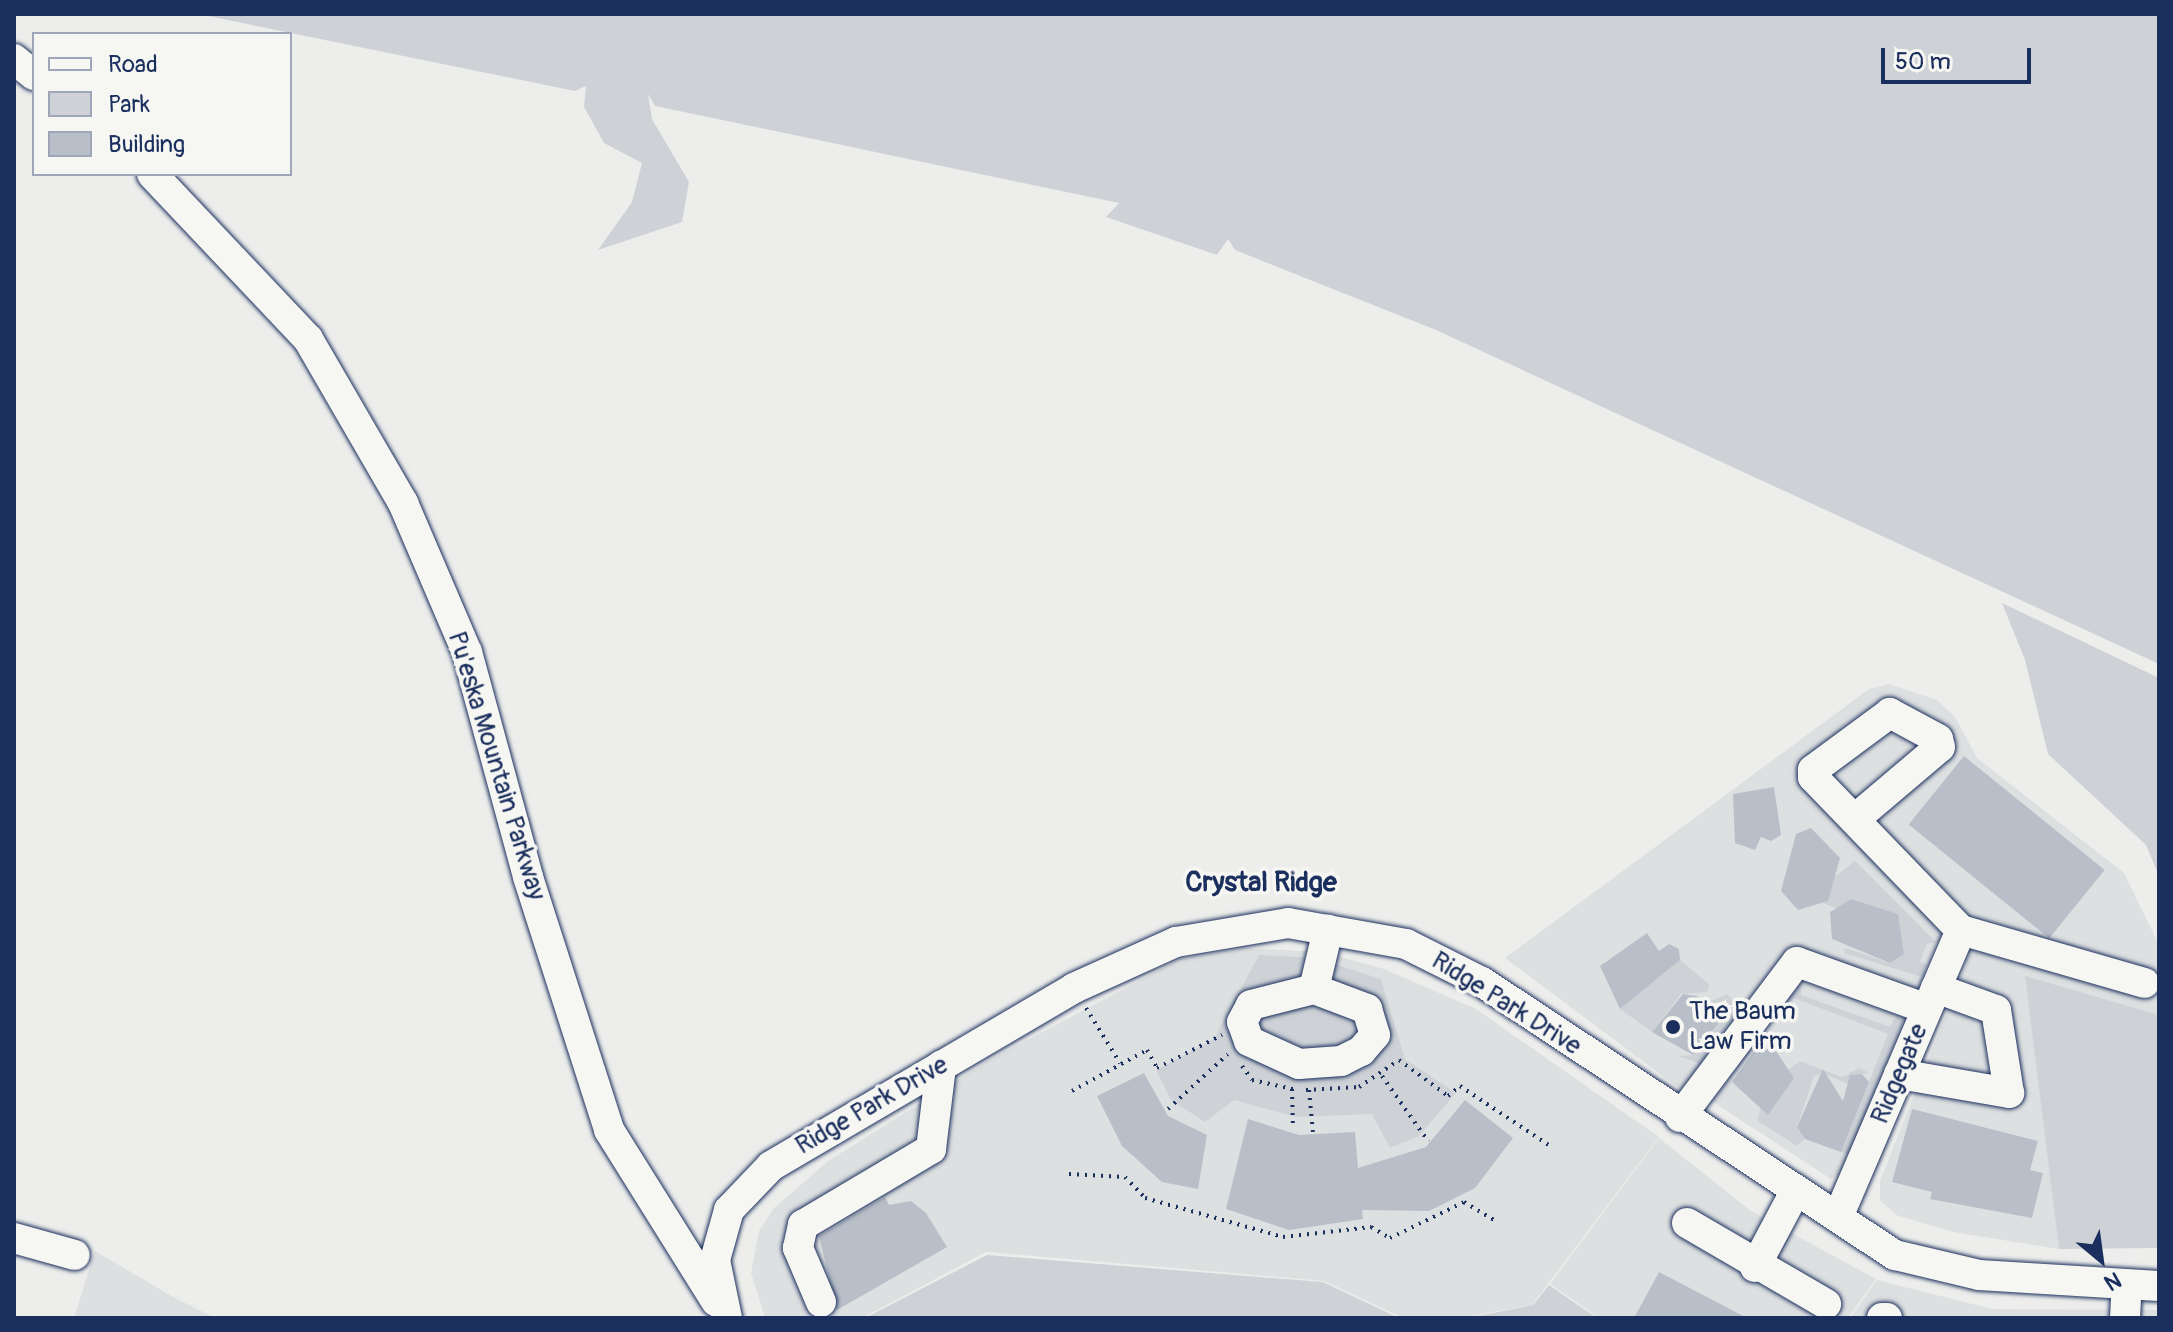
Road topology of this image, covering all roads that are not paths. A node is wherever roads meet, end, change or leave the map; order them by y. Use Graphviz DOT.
graph roads {
  1 [pos="14,59"];
  2 [pos="32,73"];
  3 [pos="154,176"];
  4 [pos="1855,819"];
  5 [pos="1328,930"];
  6 [pos="1961,930"];
  7 [pos="2145,983"];
  8 [pos="1314,989"];
  9 [pos="1932,999"];
  10 [pos="941,1066"];
  11 [pos="1899,1074"];
  12 [pos="1680,1117"];
  13 [pos="1796,1190"];
  14 [pos="1838,1217"];
  15 [pos="1687,1223"];
  16 [pos="14,1238"];
  17 [pos="75,1255"];
  18 [pos="1755,1267"];
  19 [pos="2127,1285"];
  20 [pos="2159,1286"];
  21 [pos="821,1302"];
  22 [pos="1826,1304"];
  23 [pos="726,1317"];
  24 [pos="2125,1318"];
  1 -- 2 [label="street"];
  3 -- 23 [label="street, Pu'eska Mountain Parkway"];
  4 -- 6 [label="street"];
  5 -- 8 [label="street"];
  5 -- 10 [label="street, Ridge Park Drive"];
  5 -- 12 [label="street, Ridge Park Drive"];
  6 -- 7 [label="street"];
  6 -- 9 [label="street, Ridgegate"];
  9 -- 11 [label="street, Ridgegate"];
  9 -- 11 [label="street"];
  9 -- 12 [label="street"];
  10 -- 21 [label="street"];
  10 -- 23 [label="street, Ridge Park Drive"];
  11 -- 14 [label="street, Ridgegate"];
  12 -- 13 [label="street, Ridge Park Drive"];
  13 -- 14 [label="street, Ridge Park Drive"];
  13 -- 18 [label="street"];
  14 -- 19 [label="street, Ridge Park Drive"];
  15 -- 18 [label="street"];
  16 -- 17 [label="street"];
  18 -- 22 [label="street"];
  19 -- 20 [label="street, Ridge Park Drive"];
  19 -- 24 [label="street"];
}
